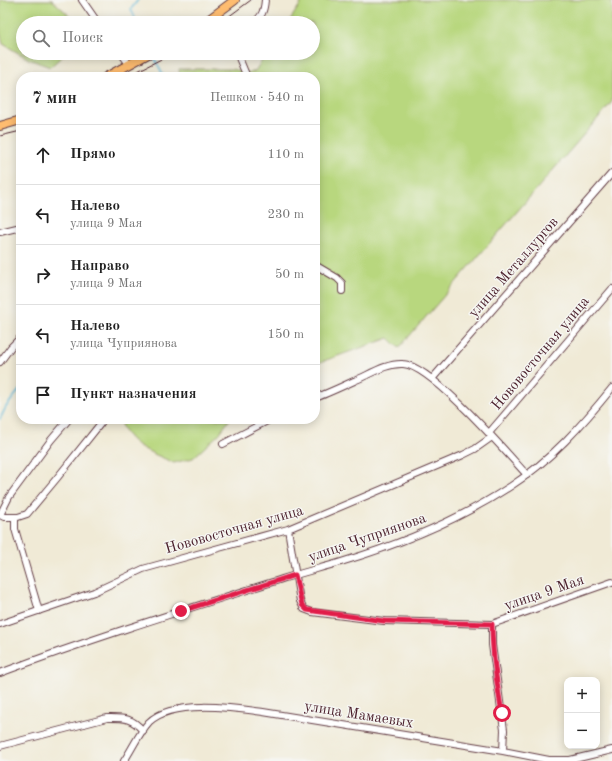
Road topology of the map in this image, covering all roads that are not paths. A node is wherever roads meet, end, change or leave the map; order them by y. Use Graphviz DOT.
graph roads {
  1 [pos="82,0"];
  2 [pos="235,0"];
  3 [pos="265,0"];
  4 [pos="93,16"];
  5 [pos="213,16"];
  6 [pos="260,16"];
  7 [pos="126,60"];
  8 [pos="136,60"];
  9 [pos="240,60"];
  10 [pos="129,64"];
  11 [pos="115,72"];
  12 [pos="245,72"];
  13 [pos="16,121"];
  14 [pos="0,126"];
  15 [pos="612,173"];
  16 [pos="16,227"];
  17 [pos="0,232"];
  18 [pos="320,268"];
  19 [pos="612,289"];
  20 [pos="342,292"];
  21 [pos="16,342"];
  22 [pos="0,362"];
  23 [pos="432,379"];
  24 [pos="612,388"];
  25 [pos="320,396"];
  26 [pos="65,424"];
  27 [pos="100,424"];
  28 [pos="261,424"];
  29 [pos="490,435"];
  30 [pos="223,444"];
  31 [pos="527,475"];
  32 [pos="0,515"];
  33 [pos="15,517"];
  34 [pos="288,529"];
  35 [pos="295,575"];
  36 [pos="612,582"];
  37 [pos="39,611"];
  38 [pos="0,624"];
  39 [pos="492,624"];
  40 [pos="0,673"];
  41 [pos="142,731"];
  42 [pos="0,746"];
  43 [pos="612,750"];
  44 [pos="503,751"];
  45 [pos="124,761"];
  1 -- 4 [label="street"];
  2 -- 5 [label="main road"];
  3 -- 6 [label="street"];
  7 -- 10 [label="street"];
  8 -- 10 [label="main road"];
  9 -- 12 [label="street"];
  10 -- 11 [label="main road"];
  13 -- 14 [label="main road"];
  15 -- 23 [label="street, улица Металлургов"];
  16 -- 17 [label="street"];
  18 -- 20 [label="street"];
  19 -- 29 [label="street, Нововосточная улица"];
  21 -- 22 [label="street"];
  23 -- 25 [label="street"];
  23 -- 29 [label="street"];
  24 -- 31 [label="street, улица Чуприянова"];
  26 -- 32 [label="street"];
  27 -- 33 [label="street"];
  28 -- 30 [label="street"];
  29 -- 31 [label="street"];
  29 -- 34 [label="street, Нововосточная улица"];
  31 -- 35 [label="street, улица Чуприянова"];
  32 -- 33 [label="street"];
  33 -- 37 [label="street"];
  34 -- 35 [label="street, улица 9 Мая"];
  34 -- 37 [label="street, Нововосточная улица"];
  35 -- 39 [label="street, улица 9 Мая"];
  35 -- 40 [label="street, улица Чуприянова"];
  36 -- 39 [label="street, улица 9 Мая"];
  37 -- 38 [label="street, Нововосточная улица"];
  39 -- 44 [label="street"];
  41 -- 42 [label="street"];
  41 -- 44 [label="street, улица Мамаевых"];
  41 -- 45 [label="street, улица Мамаевых"];
  43 -- 44 [label="street, улица Мамаевых"];
}
